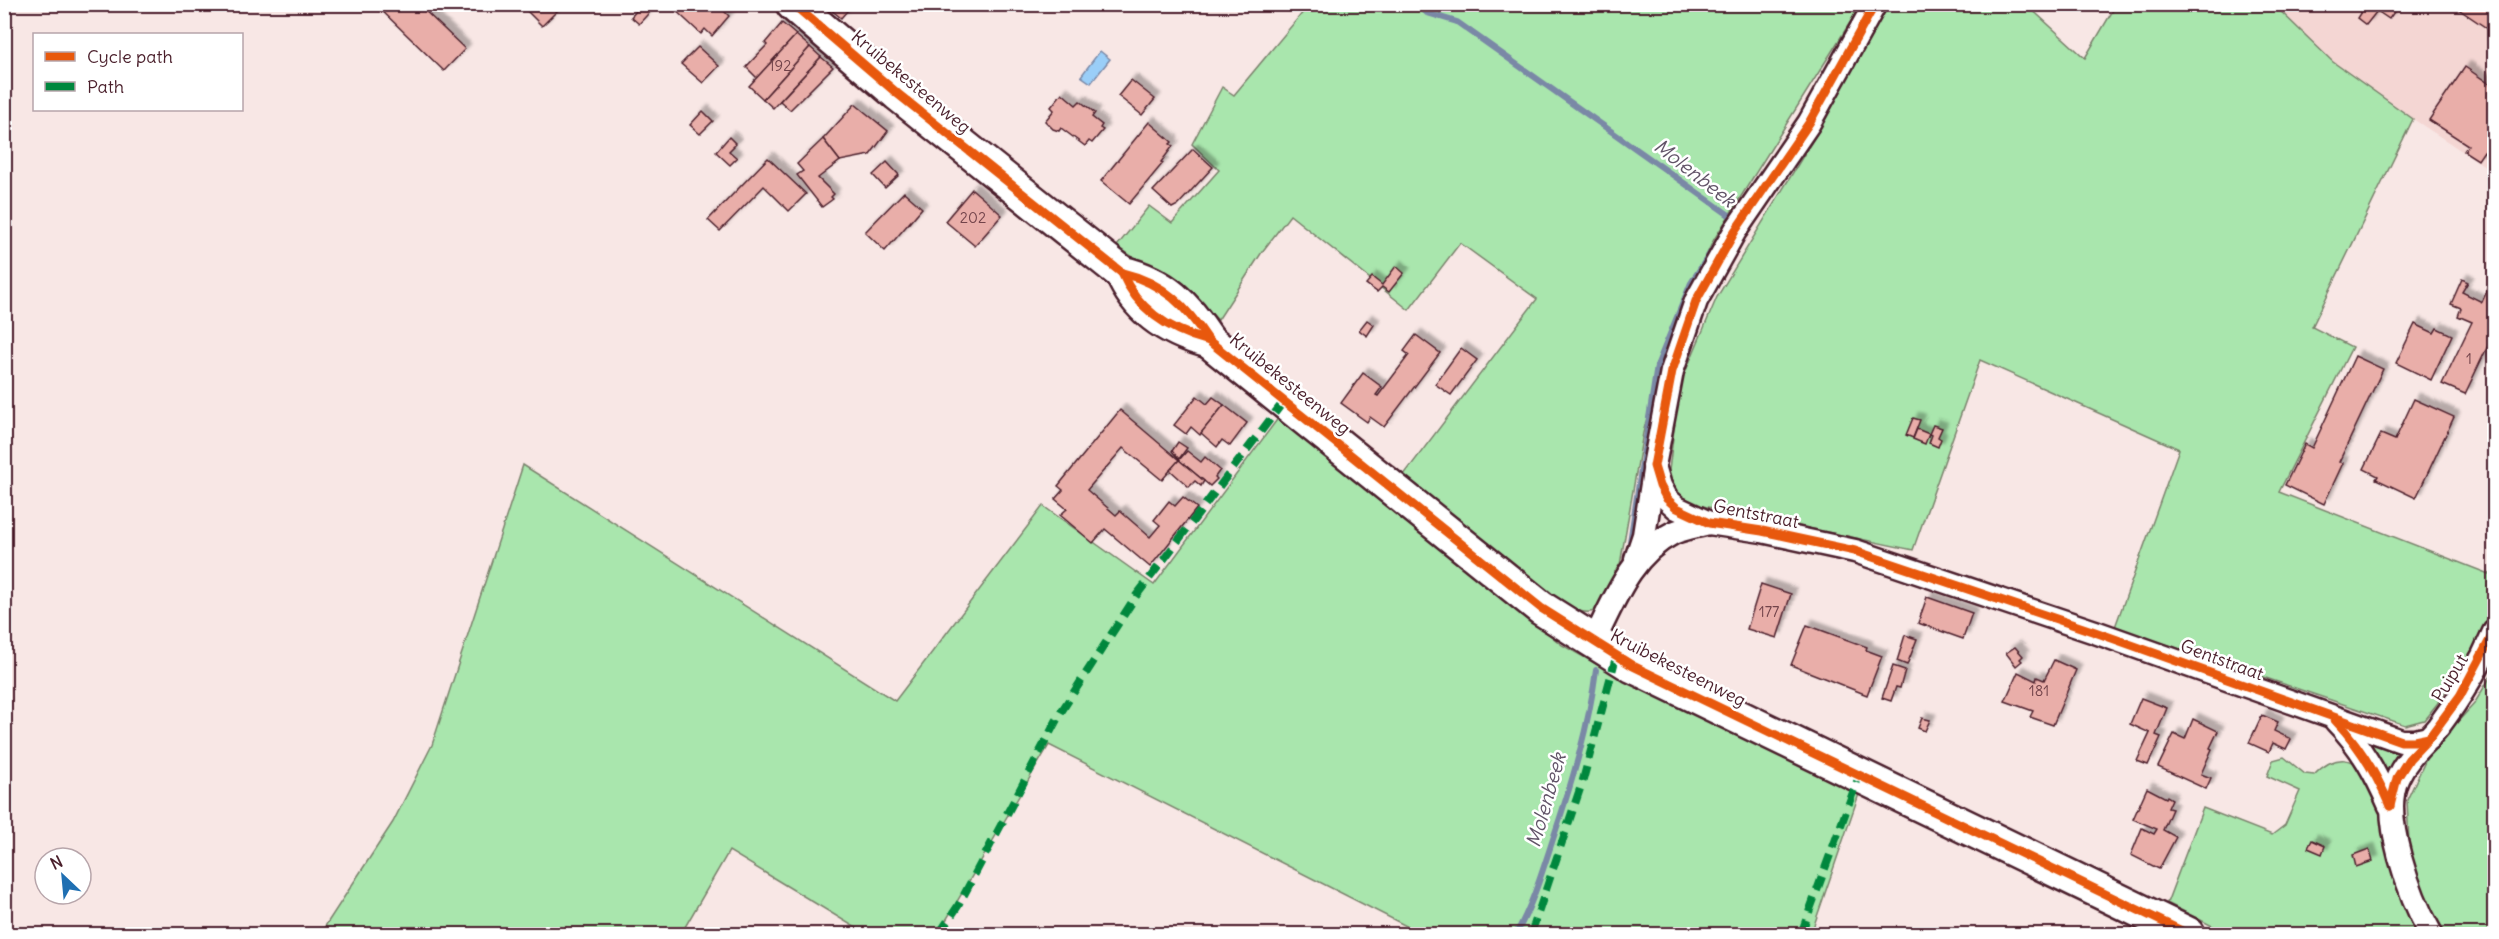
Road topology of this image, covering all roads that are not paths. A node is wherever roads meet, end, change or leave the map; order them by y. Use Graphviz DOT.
graph roads {
  1 [pos="793,4"];
  2 [pos="1875,4"];
  3 [pos="1654,466"];
  4 [pos="1709,523"];
  5 [pos="1634,564"];
  6 [pos="2494,632"];
  7 [pos="1593,643"];
  8 [pos="2333,718"];
  9 [pos="2429,738"];
  10 [pos="2390,806"];
  11 [pos="2188,934"];
  12 [pos="2431,934"];
  1 -- 7 [label="street, Kruibekesteenweg"];
  2 -- 3 [label="street, Gentstraat"];
  3 -- 4 [label="street, Gentstraat"];
  3 -- 5 [label="street, Gentstraat"];
  4 -- 5 [label="street, Gentstraat"];
  4 -- 8 [label="street, Gentstraat"];
  5 -- 7 [label="street, Gentstraat"];
  6 -- 9 [label="street, Puiput"];
  7 -- 11 [label="street, Kruibekesteenweg"];
  8 -- 9 [label="street, Gentstraat"];
  8 -- 10 [label="street, Gentstraat"];
  9 -- 10 [label="street"];
  10 -- 12 [label="street"];
}
